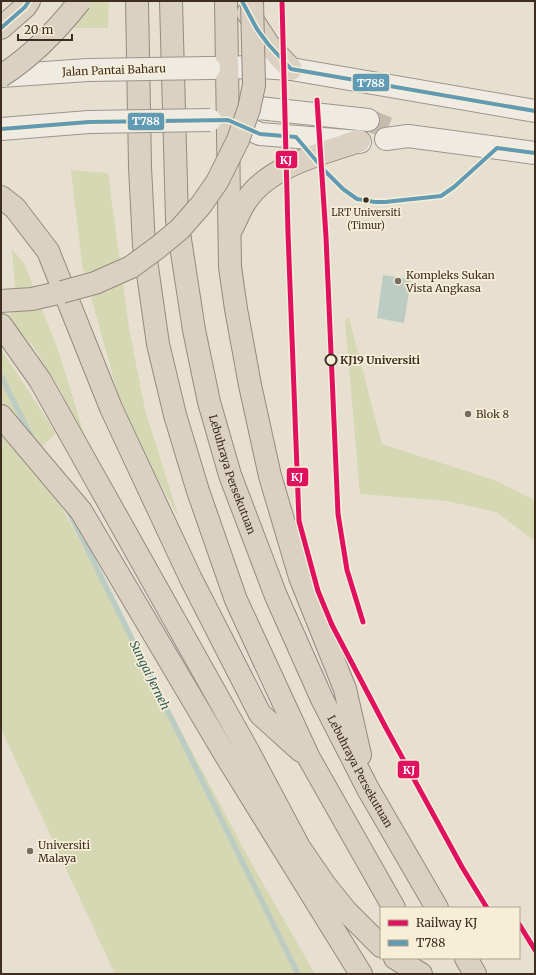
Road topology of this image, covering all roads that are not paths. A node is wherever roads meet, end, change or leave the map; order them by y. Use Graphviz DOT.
graph roads {
  1 [pos="29,1"];
  2 [pos="80,1"];
  3 [pos="137,1"];
  4 [pos="171,1"];
  5 [pos="226,1"];
  6 [pos="242,1"];
  7 [pos="252,1"];
  8 [pos="1,28"];
  9 [pos="218,68"];
  10 [pos="291,69"];
  11 [pos="1,76"];
  12 [pos="535,111"];
  13 [pos="219,120"];
  14 [pos="368,120"];
  15 [pos="1,129"];
  16 [pos="387,133"];
  17 [pos="362,142"];
  18 [pos="535,153"];
  19 [pos="1,197"];
  20 [pos="230,233"];
  21 [pos="1,301"];
  22 [pos="1,325"];
  23 [pos="1,416"];
  24 [pos="309,758"];
  25 [pos="368,789"];
  26 [pos="393,907"];
  27 [pos="436,907"];
  28 [pos="380,945"];
  29 [pos="398,959"];
  30 [pos="423,959"];
  31 [pos="467,959"];
  32 [pos="361,974"];
  33 [pos="421,974"];
  34 [pos="431,974"];
  35 [pos="475,974"];
  1 -- 8 [label="highway"];
  2 -- 11 [label="highway, bridge"];
  3 -- 24 [label="highway"];
  4 -- 25 [label="highway, Lebuhraya Persekutuan"];
  5 -- 9 [label="highway"];
  6 -- 10 [label="highway"];
  7 -- 21 [label="highway, bridge"];
  9 -- 10 [label="main road, Jalan Pantai Baharu"];
  9 -- 11 [label="main road, Jalan Pantai Baharu, bridge"];
  9 -- 13 [label="highway"];
  10 -- 12 [label="main road, Jalan Pantai Baharu"];
  13 -- 14 [label="main road"];
  13 -- 15 [label="main road, bridge"];
  13 -- 17 [label="main road"];
  13 -- 20 [label="highway"];
  16 -- 18 [label="main road"];
  17 -- 20 [label="highway"];
  19 -- 24 [label="highway"];
  20 -- 25 [label="highway"];
  22 -- 28 [label="highway"];
  23 -- 32 [label="highway"];
  24 -- 26 [label="highway"];
  25 -- 27 [label="highway, Lebuhraya Persekutuan"];
  29 -- 33 [label="highway"];
  30 -- 34 [label="highway"];
  31 -- 35 [label="highway"];
}
